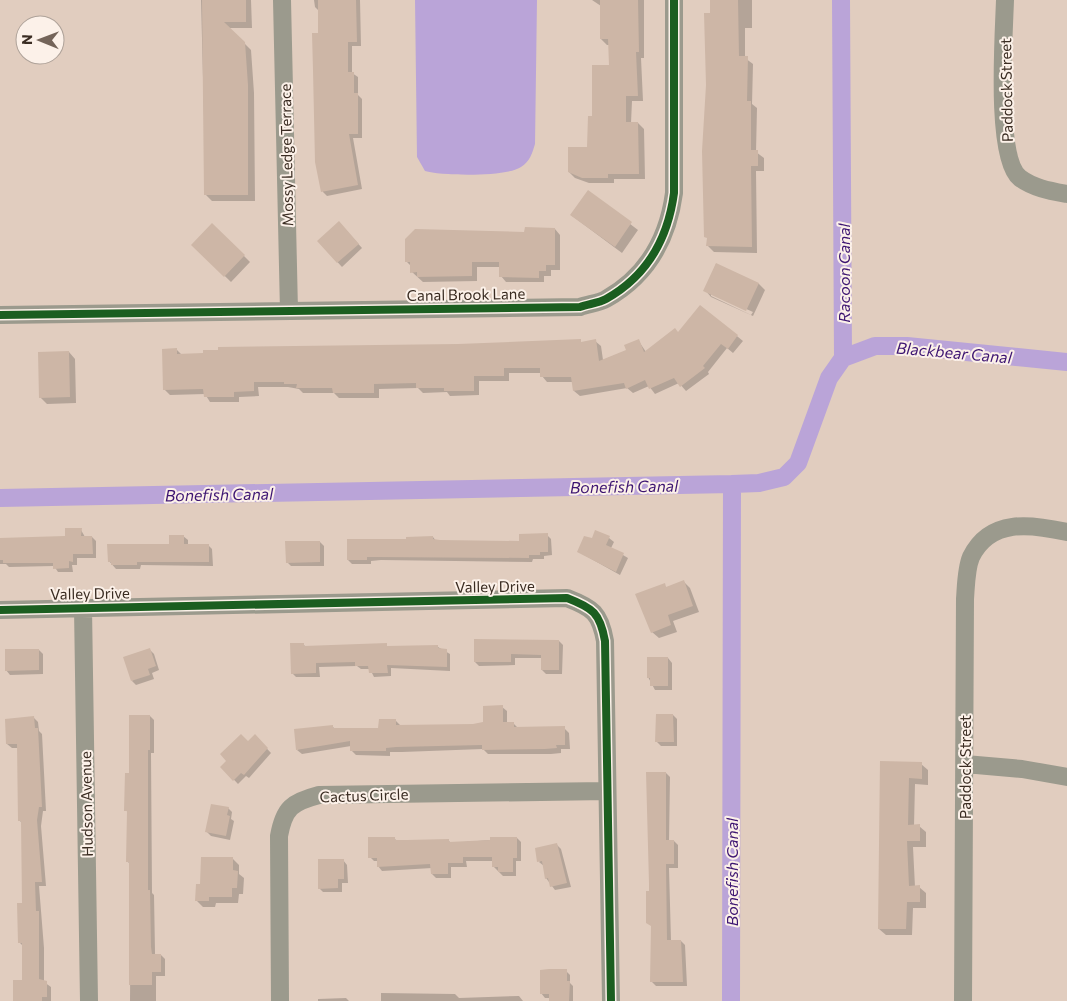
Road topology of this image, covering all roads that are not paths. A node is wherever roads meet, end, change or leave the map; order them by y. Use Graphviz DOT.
graph roads {
  1 [pos="282,0"];
  2 [pos="674,0"];
  3 [pos="1005,0"];
  4 [pos="1067,194"];
  5 [pos="289,311"];
  6 [pos="0,315"];
  7 [pos="1067,532"];
  8 [pos="83,608"];
  9 [pos="0,610"];
  10 [pos="965,764"];
  11 [pos="1067,777"];
  12 [pos="607,791"];
  13 [pos="89,1001"];
  14 [pos="280,1001"];
  15 [pos="611,1001"];
  16 [pos="964,1001"];
  1 -- 5 [label="street, Mossy Ledge Terrace"];
  2 -- 5 [label="street, Canal Brook Lane"];
  3 -- 4 [label="street, Paddock Street"];
  5 -- 6 [label="street, Canal Brook Lane"];
  7 -- 10 [label="street, Paddock Street"];
  8 -- 9 [label="street, Valley Drive"];
  8 -- 12 [label="street, Valley Drive"];
  8 -- 13 [label="street, Hudson Avenue"];
  10 -- 11 [label="street"];
  10 -- 16 [label="street, Paddock Street"];
  12 -- 14 [label="street, Cactus Circle"];
  12 -- 15 [label="street, Valley Drive"];
}
